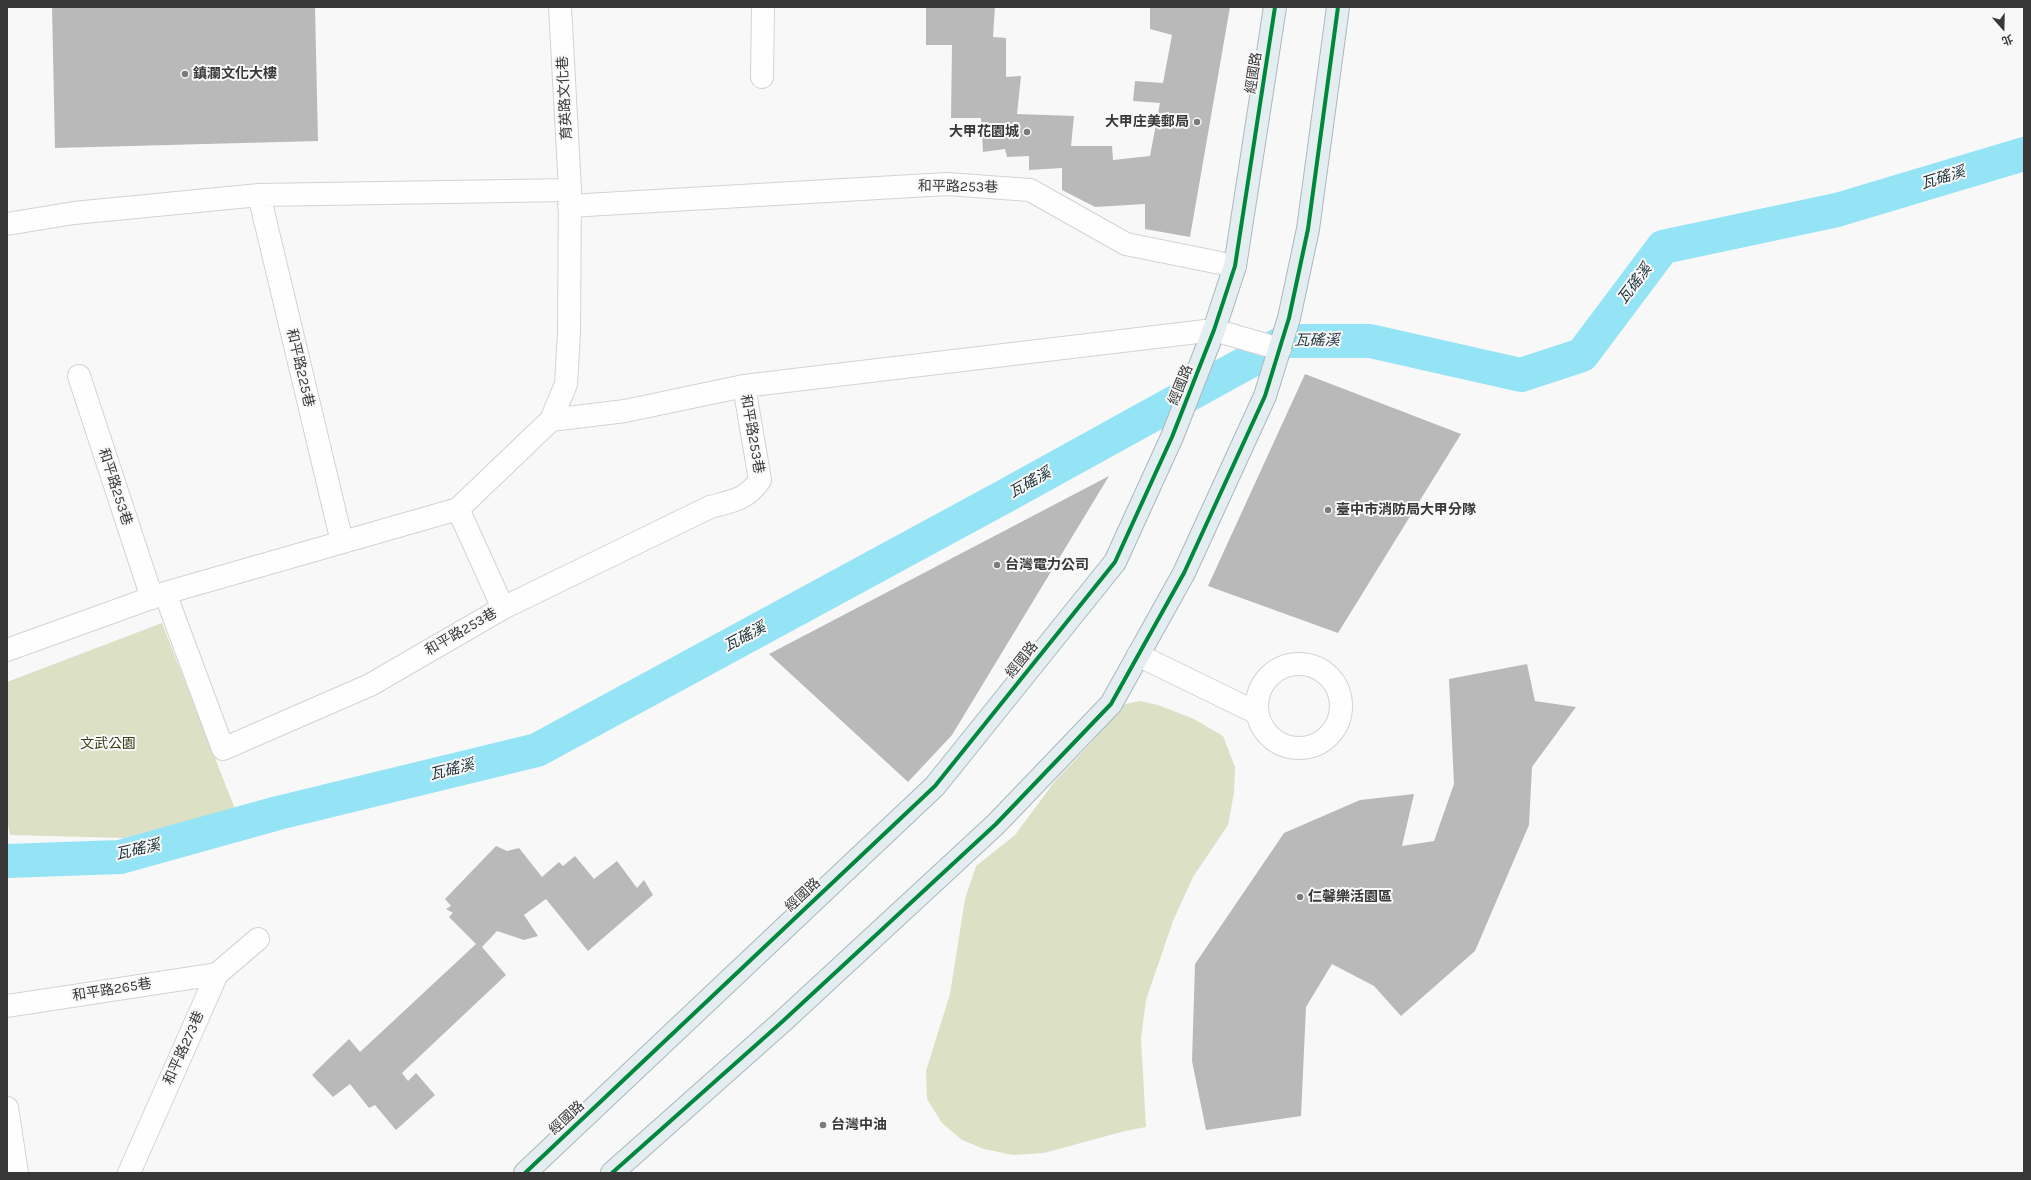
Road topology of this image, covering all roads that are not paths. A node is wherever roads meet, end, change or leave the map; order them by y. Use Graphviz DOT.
graph roads {
  1 [pos="560,7"];
  2 [pos="764,7"];
  3 [pos="1276,7"];
  4 [pos="1338,7"];
  5 [pos="762,77"];
  6 [pos="259,195"];
  7 [pos="570,198"];
  8 [pos="7,224"];
  9 [pos="1235,266"];
  10 [pos="1214,330"];
  11 [pos="1280,349"];
  12 [pos="79,376"];
  13 [pos="744,386"];
  14 [pos="551,420"];
  15 [pos="458,510"];
  16 [pos="342,542"];
  17 [pos="158,596"];
  18 [pos="503,608"];
  19 [pos="7,650"];
  20 [pos="1138,655"];
  21 [pos="1257,713"];
  22 [pos="258,939"];
  23 [pos="217,974"];
  24 [pos="7,1006"];
  25 [pos="7,1108"];
  26 [pos="17,1173"];
  27 [pos="129,1173"];
  28 [pos="525,1173"];
  29 [pos="612,1173"];
  1 -- 7 [label="street, 育英路文化巷"];
  2 -- 5 [label="street"];
  3 -- 9 [label="main road, 經國路"];
  4 -- 11 [label="main road"];
  6 -- 7 [label="street"];
  6 -- 8 [label="street"];
  6 -- 16 [label="street, 和平路225巷"];
  7 -- 9 [label="street, 和平路253巷"];
  7 -- 14 [label="street"];
  9 -- 10 [label="main road, 經國路"];
  10 -- 11 [label="street, 和平路253巷"];
  10 -- 13 [label="street, 和平路253巷"];
  10 -- 28 [label="main road, 經國路"];
  11 -- 20 [label="main road"];
  12 -- 17 [label="street, 和平路253巷"];
  13 -- 14 [label="street, 和平路253巷"];
  13 -- 18 [label="street, 和平路253巷"];
  14 -- 15 [label="street"];
  15 -- 16 [label="street"];
  15 -- 18 [label="street"];
  16 -- 17 [label="street"];
  17 -- 18 [label="street, 和平路253巷"];
  17 -- 19 [label="street"];
  20 -- 21 [label="street"];
  20 -- 29 [label="main road"];
  22 -- 23 [label="street, 和平路273巷"];
  23 -- 24 [label="street, 和平路265巷"];
  23 -- 27 [label="street, 和平路273巷"];
  25 -- 26 [label="street"];
}
